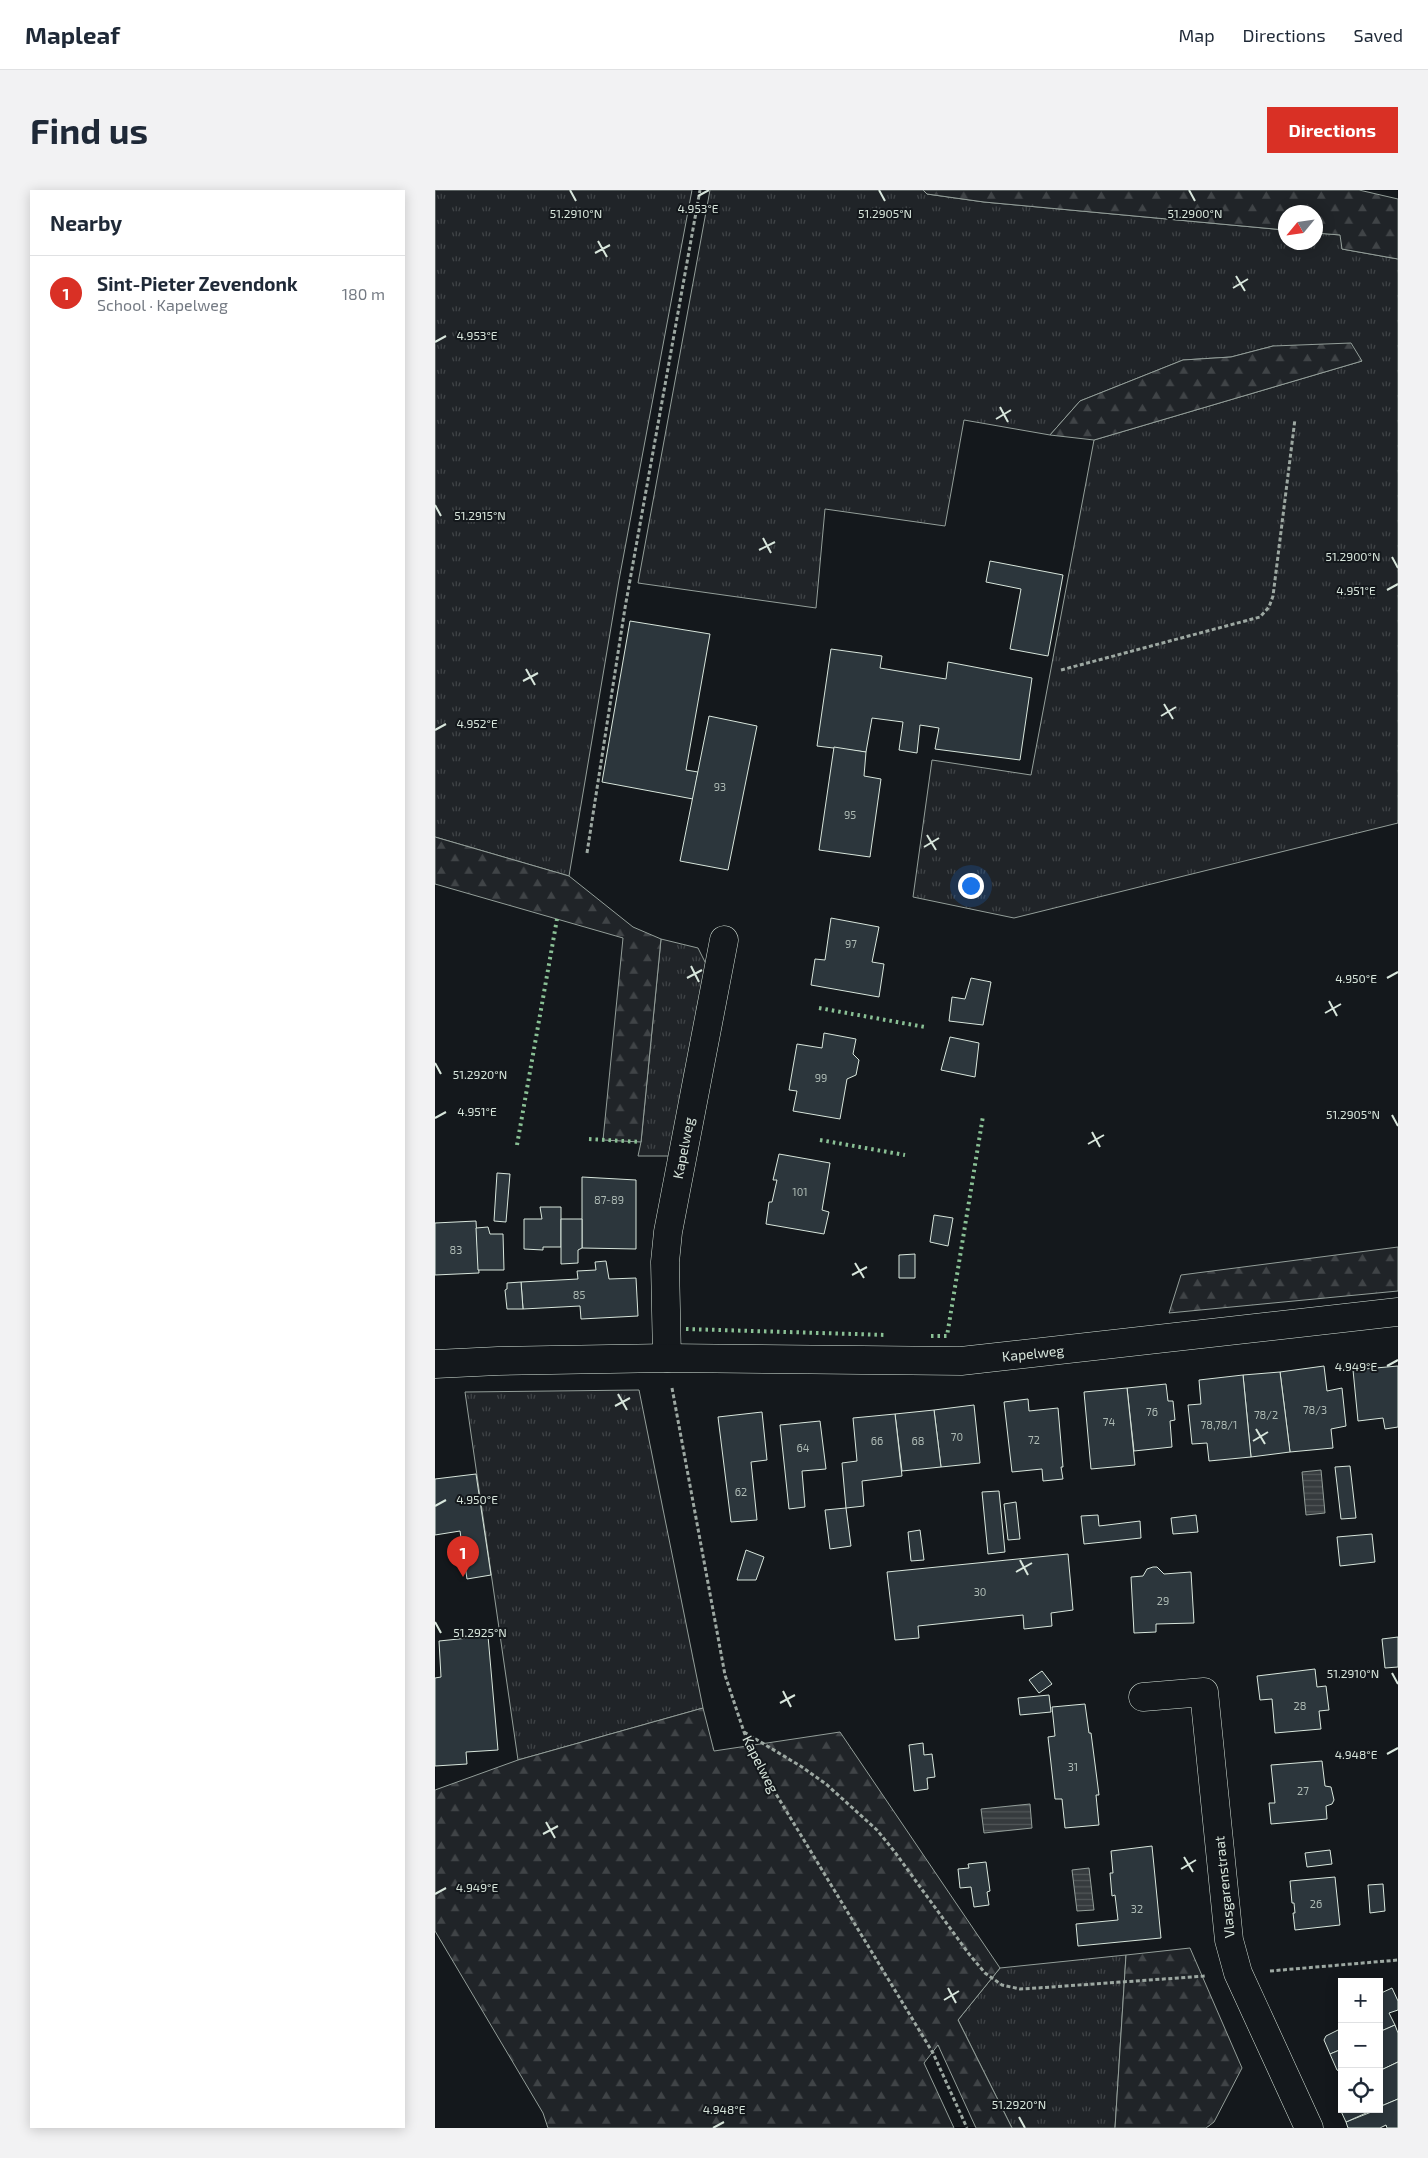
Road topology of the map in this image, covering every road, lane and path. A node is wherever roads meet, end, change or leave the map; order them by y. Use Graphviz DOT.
graph roads {
  1 [pos="700,190"];
  2 [pos="1295,419"];
  3 [pos="1061,670"];
  4 [pos="587,854"];
  5 [pos="724,940"];
  6 [pos="1398,1312"];
  7 [pos="667,1358"];
  8 [pos="435,1364"];
  9 [pos="1143,1697"];
  10 [pos="743,1732"];
  11 [pos="1398,1960"];
  12 [pos="1238,1973"];
  13 [pos="967,2128"];
  14 [pos="1309,2128"];
  1 -- 4 [label="path"];
  2 -- 3 [label="path"];
  5 -- 7 [label="street, Kapelweg"];
  6 -- 7 [label="street, Kapelweg"];
  7 -- 8 [label="street, Kapelweg"];
  7 -- 10 [label="path, Kapelweg"];
  9 -- 12 [label="street, Vlasgarenstraat"];
  10 -- 12 [label="path"];
  10 -- 13 [label="path, Kapelweg"];
  11 -- 12 [label="path"];
  12 -- 14 [label="street, Vlasgarenstraat"];
}
